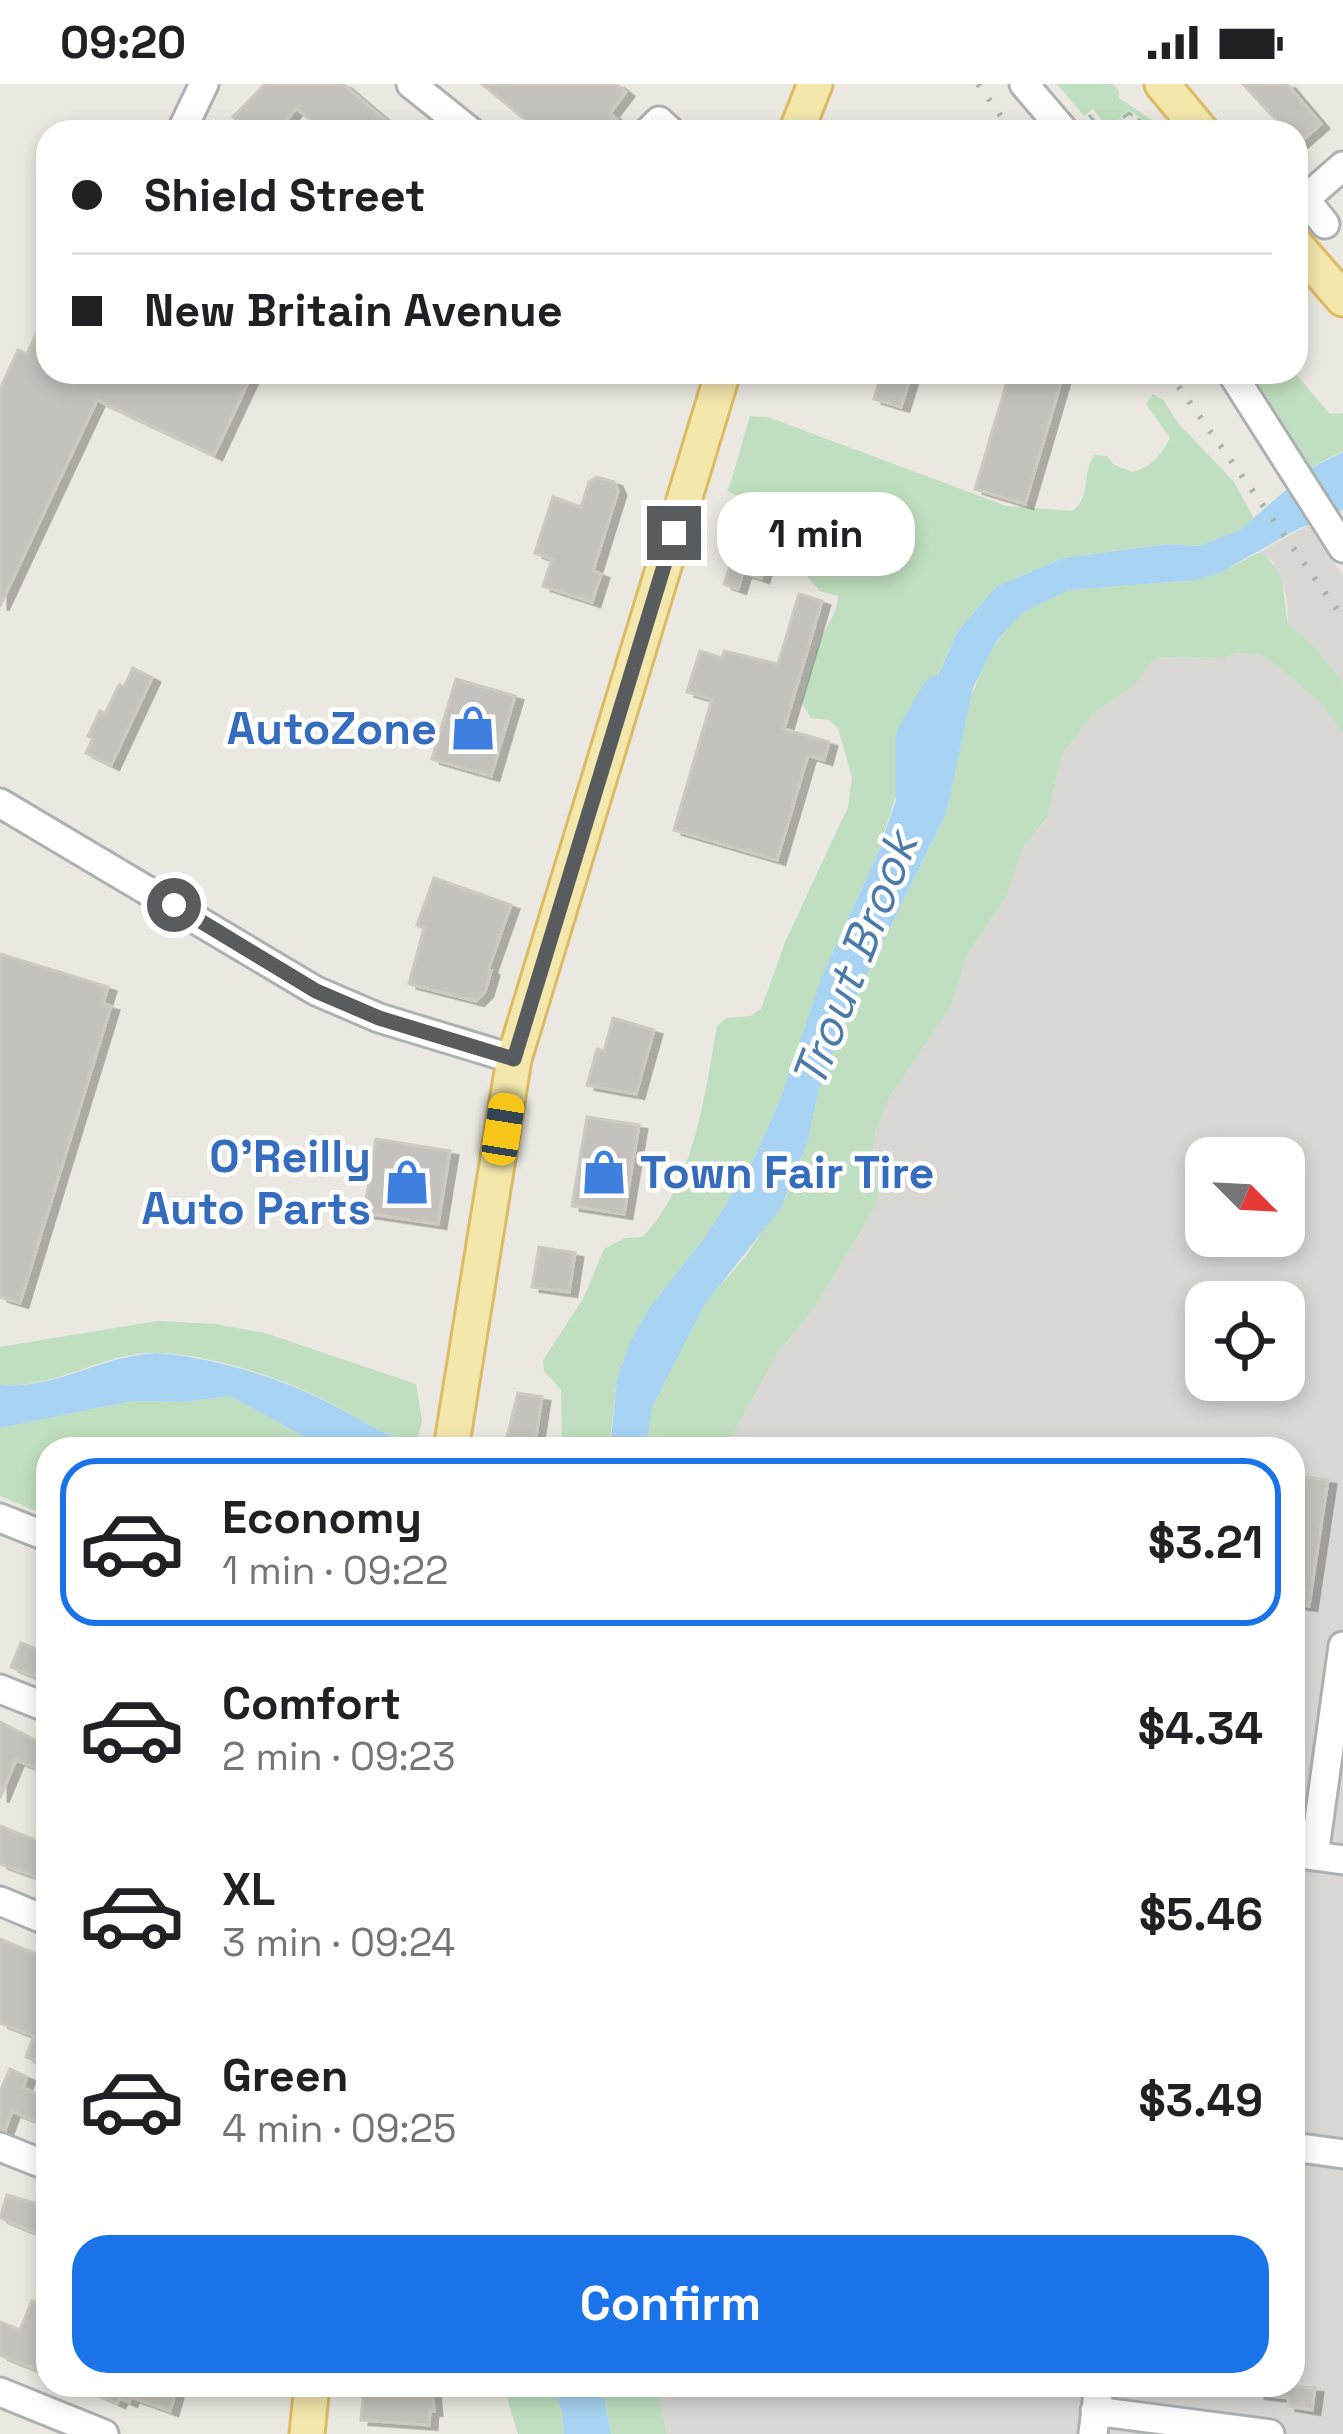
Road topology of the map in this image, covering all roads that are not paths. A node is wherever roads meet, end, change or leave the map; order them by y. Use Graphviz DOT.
graph roads {
  1 [pos="204,84"];
  2 [pos="411,84"];
  3 [pos="815,84"];
  4 [pos="1024,84"];
  5 [pos="1162,84"];
  6 [pos="187,120"];
  7 [pos="456,120"];
  8 [pos="801,120"];
  9 [pos="1054,120"];
  10 [pos="1192,120"];
  11 [pos="1343,166"];
  12 [pos="1308,196"];
  13 [pos="1308,210"];
  14 [pos="1325,224"];
  15 [pos="1308,258"];
  16 [pos="1343,299"];
  17 [pos="719,384"];
  18 [pos="1238,384"];
  19 [pos="1337,539"];
  20 [pos="1,806"];
  21 [pos="514,1059"];
  22 [pos="453,1437"];
  23 [pos="0,1518"];
  24 [pos="36,1532"];
  25 [pos="1343,1646"];
  26 [pos="0,1688"];
  27 [pos="36,1703"];
  28 [pos="1305,1850"];
  29 [pos="1305,1855"];
  30 [pos="1343,1860"];
  31 [pos="0,1901"];
  32 [pos="36,1916"];
  33 [pos="0,2147"];
  34 [pos="1305,2149"];
  35 [pos="1343,2154"];
  36 [pos="36,2162"];
  37 [pos="0,2392"];
  38 [pos="311,2397"];
  39 [pos="1096,2410"];
  40 [pos="104,2434"];
  41 [pos="307,2434"];
  42 [pos="1270,2434"];
  1 -- 6 [label="street"];
  2 -- 7 [label="street"];
  3 -- 8 [label="main road"];
  4 -- 9 [label="street"];
  5 -- 10 [label="main road"];
  11 -- 12 [label="street"];
  13 -- 14 [label="street"];
  15 -- 16 [label="main road"];
  17 -- 21 [label="main road"];
  18 -- 19 [label="street"];
  20 -- 21 [label="street"];
  21 -- 22 [label="main road"];
  23 -- 24 [label="street"];
  25 -- 28 [label="street"];
  26 -- 27 [label="street"];
  29 -- 30 [label="street"];
  31 -- 32 [label="street"];
  33 -- 36 [label="street"];
  34 -- 35 [label="street"];
  37 -- 40 [label="street"];
  38 -- 41 [label="main road"];
  39 -- 42 [label="street"];
}
